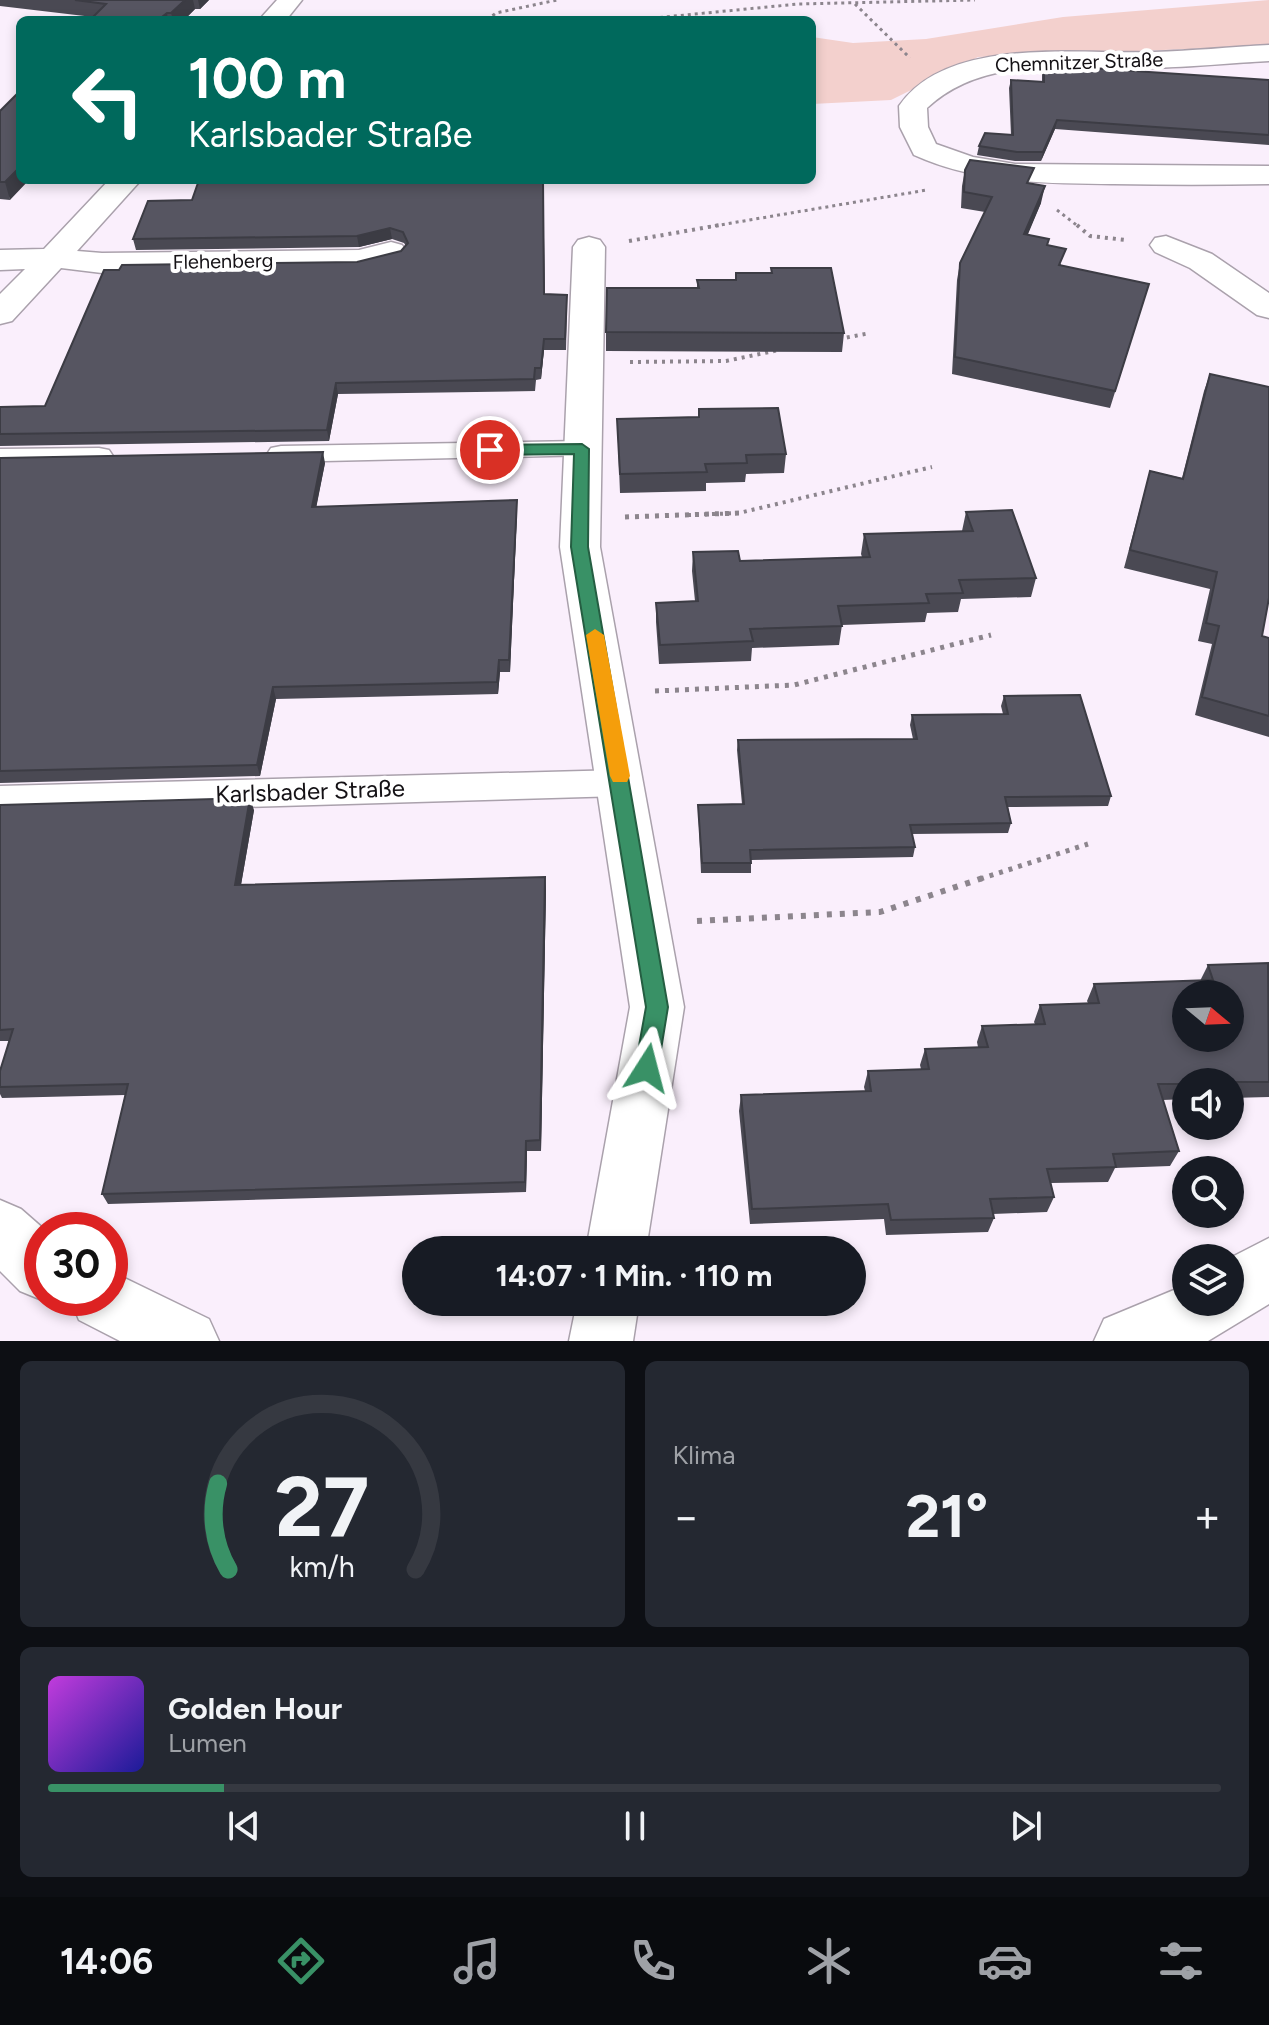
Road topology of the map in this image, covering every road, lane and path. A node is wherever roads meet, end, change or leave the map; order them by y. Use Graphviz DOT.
graph roads {
  1 [pos="290,0"];
  2 [pos="557,0"];
  3 [pos="975,0"];
  4 [pos="854,3"];
  5 [pos="276,16"];
  6 [pos="492,16"];
  7 [pos="675,16"];
  8 [pos="1269,53"];
  9 [pos="914,63"];
  10 [pos="1033,174"];
  11 [pos="1269,175"];
  12 [pos="122,184"];
  13 [pos="940,187"];
  14 [pos="1166,245"];
  15 [pos="589,247"];
  16 [pos="391,252"];
  17 [pos="54,258"];
  18 [pos="0,260"];
  19 [pos="1269,308"];
  20 [pos="0,314"];
  21 [pos="870,333"];
  22 [pos="827,341"];
  23 [pos="783,349"];
  24 [pos="585,363"];
  25 [pos="582,449"];
  26 [pos="252,454"];
  27 [pos="126,456"];
  28 [pos="0,458"];
  29 [pos="932,467"];
  30 [pos="580,518"];
  31 [pos="991,635"];
  32 [pos="606,693"];
  33 [pos="621,783"];
  34 [pos="0,800"];
  35 [pos="1088,844"];
  36 [pos="644,923"];
  37 [pos="0,1230"];
  38 [pos="618,1236"];
  39 [pos="24,1252"];
  40 [pos="1269,1269"];
  41 [pos="1244,1284"];
  42 [pos="128,1312"];
  43 [pos="605,1316"];
  44 [pos="1192,1316"];
  45 [pos="187,1341"];
  46 [pos="601,1341"];
  47 [pos="1126,1341"];
  1 -- 5 [label="street"];
  2 -- 6 [label="path"];
  3 -- 4 [label="path"];
  4 -- 7 [label="path"];
  4 -- 9 [label="path"];
  8 -- 10 [label="street, Chemnitzer Straße"];
  10 -- 11 [label="street, Chemnitzer Straße"];
  10 -- 14 [label="path"];
  12 -- 17 [label="street"];
  13 -- 15 [label="path"];
  14 -- 19 [label="street"];
  15 -- 24 [label="street"];
  16 -- 17 [label="street, Flehenberg"];
  17 -- 18 [label="street, Flehenberg"];
  17 -- 20 [label="street"];
  21 -- 22 [label="path"];
  23 -- 24 [label="path"];
  24 -- 25 [label="street"];
  25 -- 26 [label="lane"];
  25 -- 30 [label="street"];
  27 -- 28 [label="lane"];
  29 -- 30 [label="path"];
  30 -- 32 [label="street"];
  31 -- 32 [label="path"];
  32 -- 33 [label="street"];
  33 -- 34 [label="lane, Karlsbader Straße"];
  33 -- 36 [label="street"];
  35 -- 36 [label="path"];
  36 -- 38 [label="street"];
  37 -- 39 [label="street"];
  40 -- 41 [label="street"];
  42 -- 45 [label="street"];
  43 -- 46 [label="street"];
  44 -- 47 [label="street"];
}
